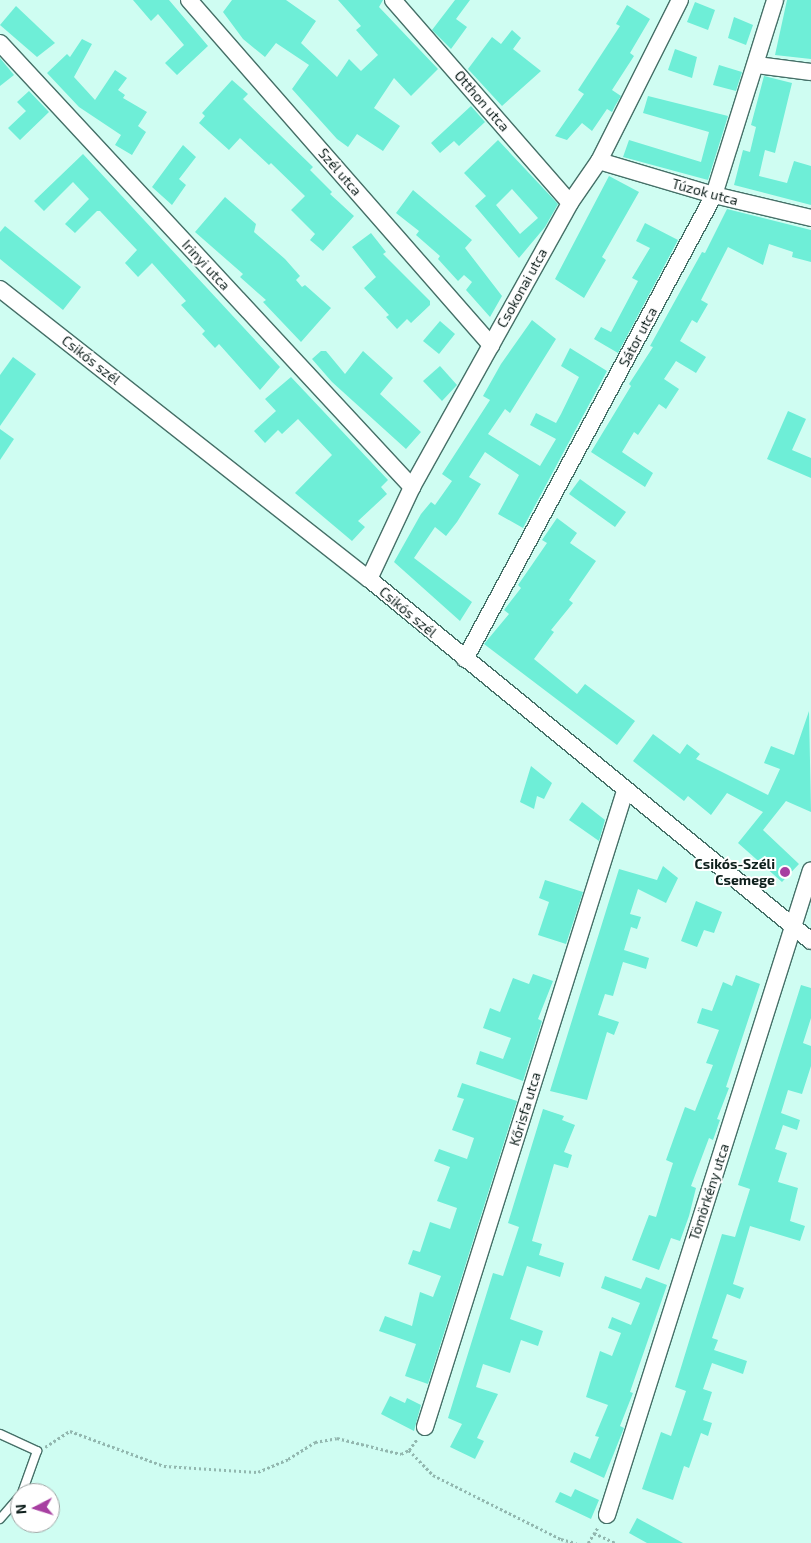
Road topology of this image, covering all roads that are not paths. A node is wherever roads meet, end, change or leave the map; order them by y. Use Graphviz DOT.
graph roads {
  1 [pos="189,0"];
  2 [pos="393,0"];
  3 [pos="680,0"];
  4 [pos="775,0"];
  5 [pos="0,43"];
  6 [pos="757,65"];
  7 [pos="811,72"];
  8 [pos="599,161"];
  9 [pos="714,195"];
  10 [pos="570,203"];
  11 [pos="811,218"];
  12 [pos="0,289"];
  13 [pos="490,345"];
  14 [pos="412,487"];
  15 [pos="369,579"];
  16 [pos="465,659"];
  17 [pos="625,791"];
  18 [pos="811,870"];
  19 [pos="793,928"];
  20 [pos="811,941"];
  21 [pos="425,1427"];
  22 [pos="0,1434"];
  23 [pos="25,1483"];
  24 [pos="10,1507"];
  25 [pos="607,1514"];
  26 [pos="0,1519"];
  1 -- 13 [label="street, Szél utca"];
  2 -- 10 [label="street, Otthon utca"];
  3 -- 8 [label="street, Csokonai utca"];
  4 -- 6 [label="street, Sátor utca"];
  5 -- 14 [label="street, Irinyi utca"];
  6 -- 7 [label="street"];
  6 -- 9 [label="street, Sátor utca"];
  8 -- 9 [label="street, Túzok utca"];
  8 -- 10 [label="street, Csokonai utca"];
  9 -- 11 [label="street, Túzok utca"];
  9 -- 16 [label="street, Sátor utca"];
  10 -- 13 [label="street, Csokonai utca"];
  12 -- 15 [label="street, Csikós szél"];
  13 -- 14 [label="street, Csokonai utca"];
  14 -- 15 [label="street, Csokonai utca"];
  15 -- 16 [label="street, Csikós szél"];
  16 -- 17 [label="street, Csikós szél"];
  17 -- 19 [label="street, Csikós szél"];
  17 -- 21 [label="street, Kőrisfa utca"];
  18 -- 19 [label="street, Tömörkény utca"];
  19 -- 20 [label="street, Csikós szél"];
  19 -- 25 [label="street, Tömörkény utca"];
  22 -- 23 [label="lane"];
  24 -- 26 [label="lane"];
}
